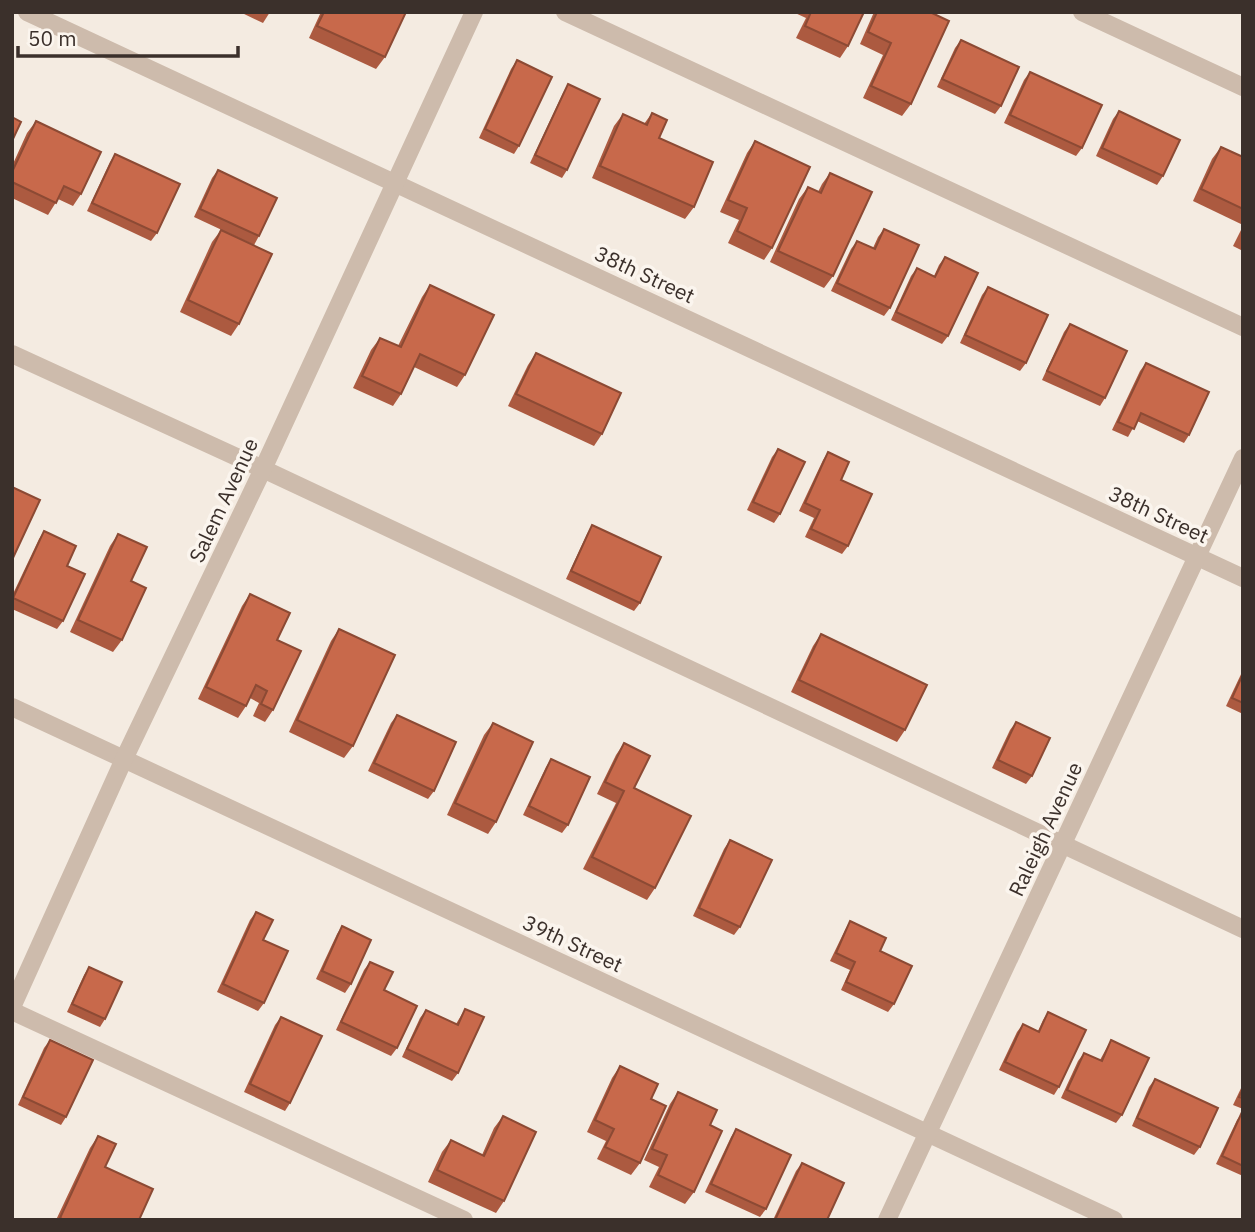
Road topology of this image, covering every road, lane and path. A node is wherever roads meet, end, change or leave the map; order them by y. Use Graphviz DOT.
graph roads {
  1 [pos="27,12"];
  2 [pos="474,12"];
  3 [pos="565,12"];
  4 [pos="1082,12"];
  5 [pos="1243,87"];
  6 [pos="395,183"];
  7 [pos="1243,327"];
  8 [pos="12,354"];
  9 [pos="1243,457"];
  10 [pos="263,469"];
  11 [pos="1197,557"];
  12 [pos="1243,578"];
  13 [pos="12,707"];
  14 [pos="124,759"];
  15 [pos="1063,844"];
  16 [pos="1243,929"];
  17 [pos="12,1009"];
  18 [pos="928,1133"];
  19 [pos="464,1220"];
  20 [pos="887,1220"];
  21 [pos="1114,1220"];
  1 -- 6 [label="street, 38th Street"];
  2 -- 6 [label="street, Salem Avenue"];
  3 -- 7 [label="street"];
  4 -- 5 [label="street"];
  6 -- 10 [label="street, Salem Avenue"];
  6 -- 11 [label="street, 38th Street"];
  8 -- 10 [label="street"];
  9 -- 11 [label="street, Raleigh Avenue"];
  10 -- 14 [label="street, Salem Avenue"];
  10 -- 15 [label="street"];
  11 -- 12 [label="street, 38th Street"];
  11 -- 15 [label="street, Raleigh Avenue"];
  13 -- 14 [label="street, 39th Street"];
  14 -- 17 [label="street, Salem Avenue"];
  14 -- 18 [label="street, 39th Street"];
  15 -- 16 [label="street"];
  15 -- 18 [label="street, Raleigh Avenue"];
  17 -- 19 [label="street"];
  18 -- 20 [label="street, Raleigh Avenue"];
  18 -- 21 [label="street, 39th Street"];
}
